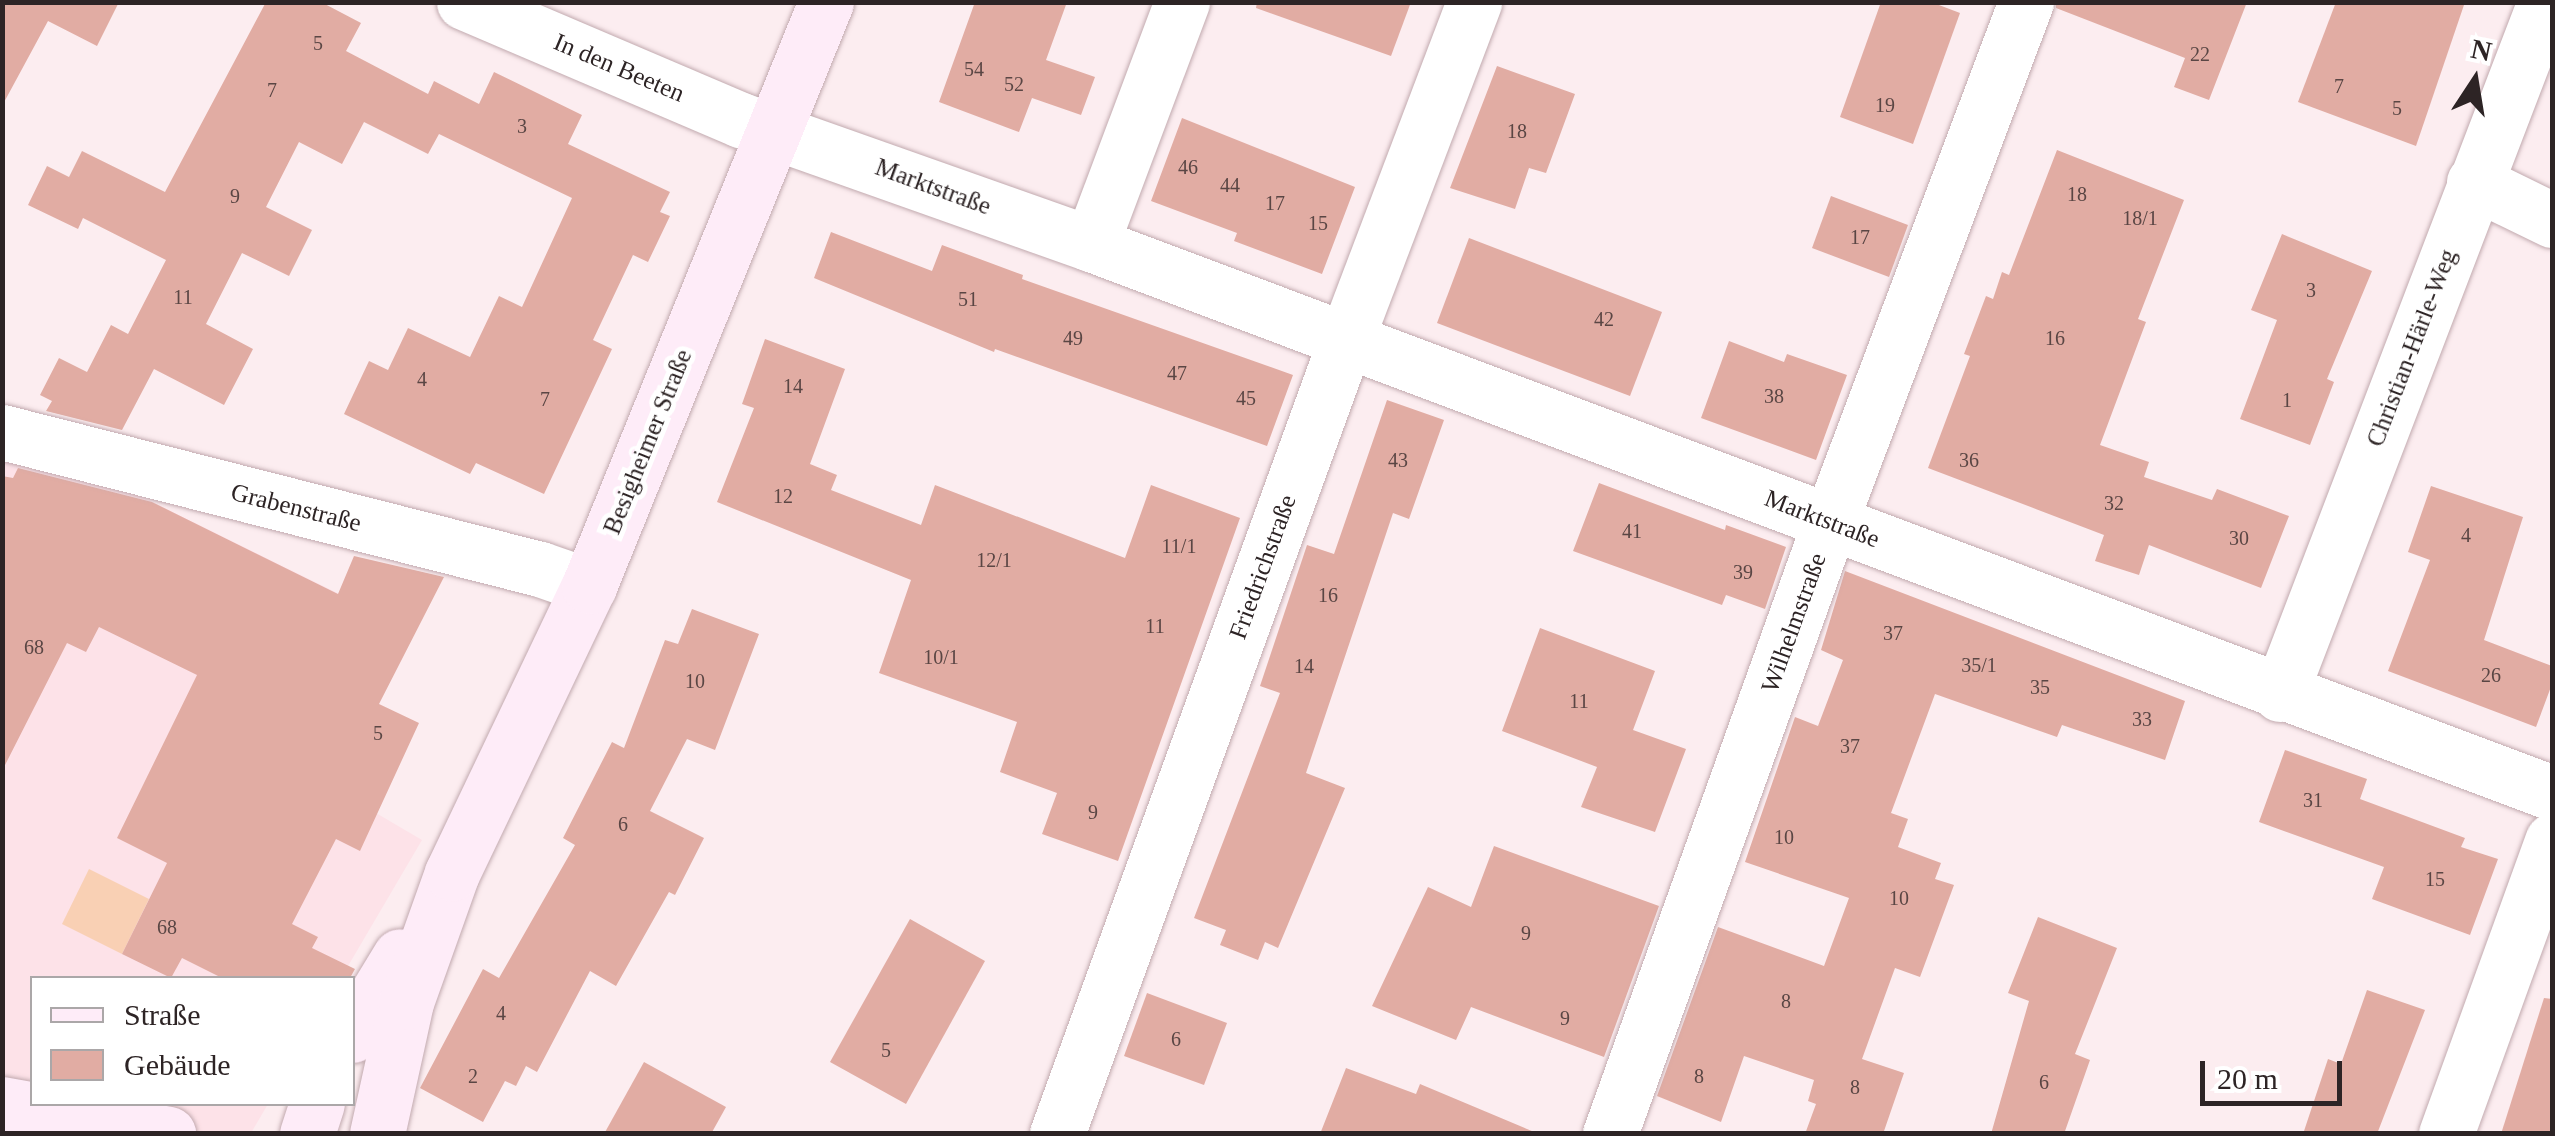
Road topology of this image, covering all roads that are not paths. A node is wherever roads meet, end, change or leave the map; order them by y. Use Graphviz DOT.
graph roads {
  1 [pos="464,2"];
  2 [pos="826,2"];
  3 [pos="1182,2"];
  4 [pos="1474,2"];
  5 [pos="2026,2"];
  6 [pos="2545,2"];
  7 [pos="776,129"];
  8 [pos="2474,182"];
  9 [pos="2552,220"];
  10 [pos="1091,244"];
  11 [pos="1345,342"];
  12 [pos="2,432"];
  13 [pos="1830,522"];
  14 [pos="590,586"];
  15 [pos="2280,694"];
  16 [pos="2552,793"];
  17 [pos="2552,841"];
  18 [pos="452,873"];
  19 [pos="355,1030"];
  20 [pos="2,1104"];
  21 [pos="316,1106"];
  22 [pos="168,1134"];
  23 [pos="308,1134"];
  24 [pos="377,1134"];
  25 [pos="1058,1134"];
  26 [pos="1610,1134"];
  27 [pos="2446,1134"];
  1 -- 7 [label="street, In den Beeten"];
  2 -- 7 [label="main road, Besigheimer Straße"];
  3 -- 10 [label="street"];
  4 -- 11 [label="street, Friedrichstraße"];
  5 -- 13 [label="street, Wilhelmstraße"];
  6 -- 8 [label="street, Christian-Härle-Weg"];
  7 -- 10 [label="street, Marktstraße"];
  7 -- 14 [label="main road, Besigheimer Straße"];
  8 -- 9 [label="street"];
  8 -- 15 [label="street, Christian-Härle-Weg"];
  10 -- 11 [label="street, Marktstraße"];
  11 -- 13 [label="street, Marktstraße"];
  11 -- 25 [label="street, Friedrichstraße"];
  12 -- 14 [label="street, Grabenstraße"];
  13 -- 15 [label="street, Marktstraße"];
  13 -- 26 [label="street, Wilhelmstraße"];
  14 -- 18 [label="main road, Besigheimer Straße"];
  15 -- 16 [label="street, Marktstraße"];
  17 -- 27 [label="street"];
  18 -- 19 [label="main road, Besigheimer Straße"];
  18 -- 24 [label="main road, Besigheimer Straße"];
  20 -- 22 [label="main road"];
  21 -- 23 [label="main road"];
}
